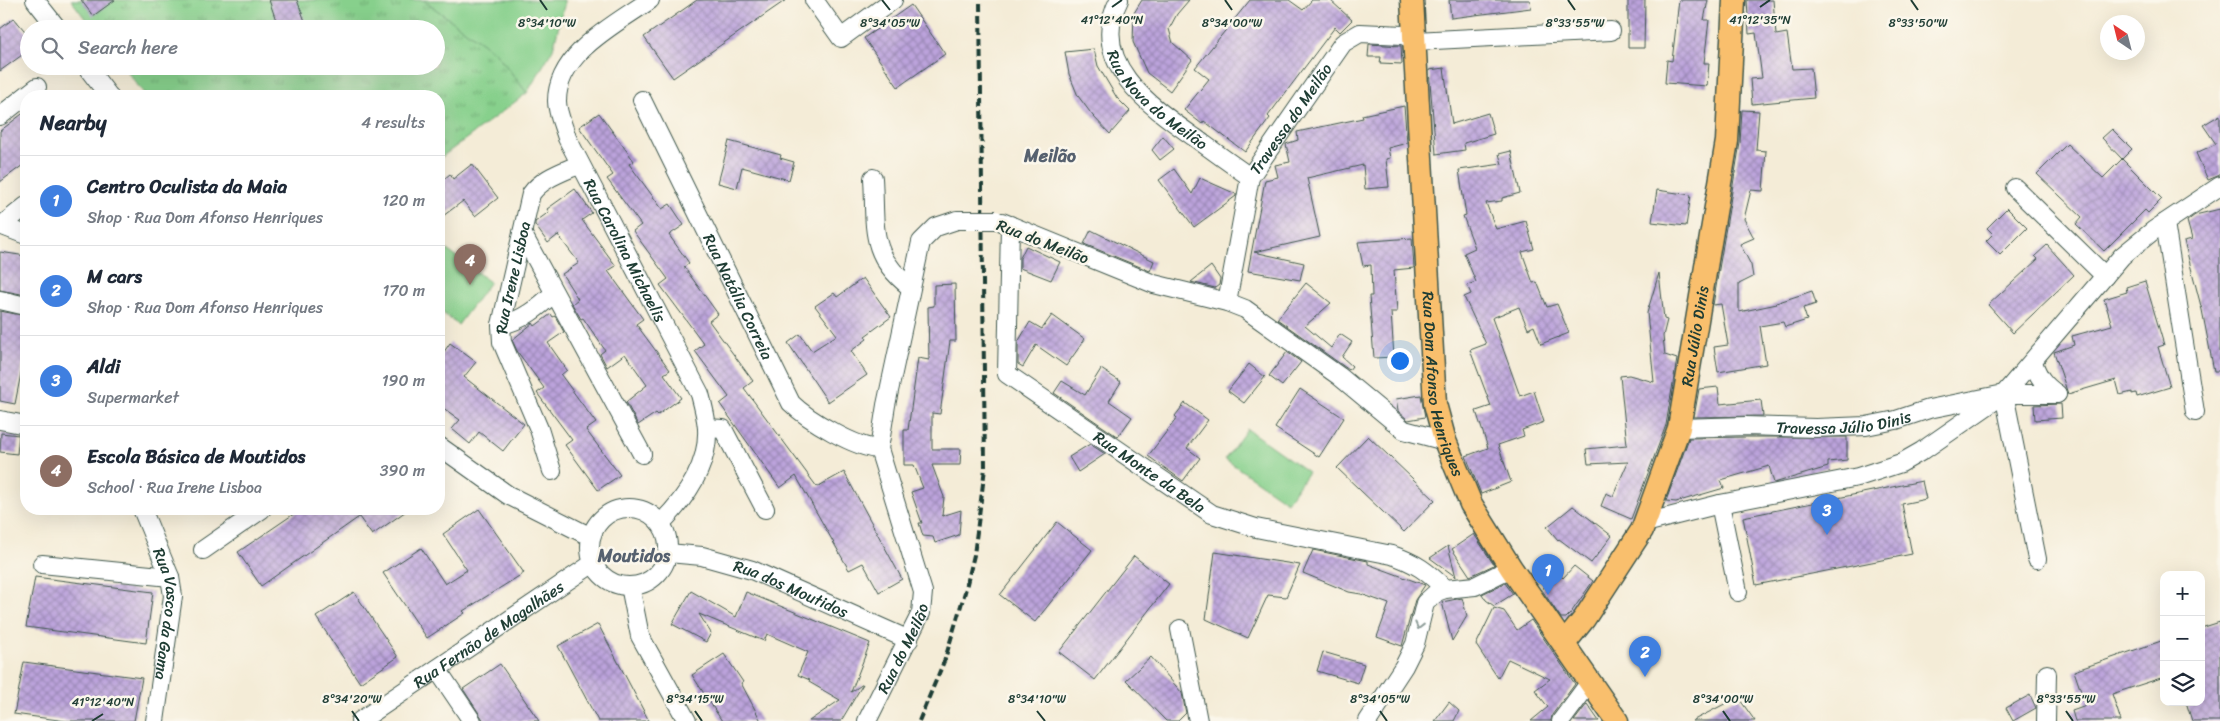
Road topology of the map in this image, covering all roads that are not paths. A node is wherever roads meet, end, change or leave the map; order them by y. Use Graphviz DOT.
graph roads {
  1 [pos="35,0"];
  2 [pos="650,0"];
  3 [pos="814,0"];
  4 [pos="893,0"];
  5 [pos="1119,0"];
  6 [pos="1412,0"];
  7 [pos="1734,0"];
  8 [pos="51,20"];
  9 [pos="1611,31"];
  10 [pos="1415,41"];
  11 [pos="93,75"];
  12 [pos="37,87"];
  13 [pos="33,90"];
  14 [pos="105,90"];
  15 [pos="20,100"];
  16 [pos="642,100"];
  17 [pos="0,116"];
  18 [pos="580,164"];
  19 [pos="1250,177"];
  20 [pos="874,178"];
  21 [pos="2220,186"];
  22 [pos="2015,188"];
  23 [pos="20,211"];
  24 [pos="1003,223"];
  25 [pos="2165,223"];
  26 [pos="1,226"];
  27 [pos="20,232"];
  28 [pos="522,233"];
  29 [pos="2105,276"];
  30 [pos="910,287"];
  31 [pos="554,292"];
  32 [pos="0,300"];
  33 [pos="1227,302"];
  34 [pos="20,305"];
  35 [pos="501,325"];
  36 [pos="2033,362"];
  37 [pos="2004,394"];
  38 [pos="2195,412"];
  39 [pos="0,420"];
  40 [pos="20,424"];
  41 [pos="707,428"];
  42 [pos="1679,428"];
  43 [pos="1445,441"];
  44 [pos="879,449"];
  45 [pos="445,450"];
  46 [pos="642,454"];
  47 [pos="552,471"];
  48 [pos="1720,504"];
  49 [pos="765,509"];
  50 [pos="144,515"];
  51 [pos="253,515"];
  52 [pos="661,523"];
  53 [pos="1645,523"];
  54 [pos="589,536"];
  55 [pos="203,550"];
  56 [pos="668,553"];
  57 [pos="2037,559"];
  58 [pos="42,564"];
  59 [pos="592,564"];
  60 [pos="1511,568"];
  61 [pos="170,577"];
  62 [pos="630,586"];
  63 [pos="1445,589"];
  64 [pos="1738,592"];
  65 [pos="1180,629"];
  66 [pos="909,640"];
  67 [pos="1564,644"];
  68 [pos="437,669"];
  69 [pos="2047,674"];
  70 [pos="1590,682"];
  71 [pos="155,721"];
  72 [pos="360,721"];
  73 [pos="472,721"];
  74 [pos="687,721"];
  75 [pos="867,721"];
  76 [pos="1198,721"];
  77 [pos="1368,721"];
  78 [pos="1561,721"];
  79 [pos="1617,721"];
  80 [pos="2046,721"];
  1 -- 8 [label="street"];
  2 -- 18 [label="street, Rua Carolina Michaelis"];
  3 -- 4 [label="street"];
  5 -- 19 [label="street, Rua Nova do Meilão"];
  6 -- 10 [label="main road, Rua Dom Afonso Henriques"];
  7 -- 42 [label="main road, Rua Júlio Dinis"];
  9 -- 10 [label="street, Travessa do Meilão"];
  10 -- 19 [label="street, Travessa do Meilão"];
  10 -- 43 [label="main road, Rua Dom Afonso Henriques"];
  11 -- 14 [label="street"];
  12 -- 13 [label="street"];
  15 -- 17 [label="street"];
  16 -- 44 [label="street, Rua Natália Correia"];
  18 -- 28 [label="street, Rua Irene Lisboa"];
  18 -- 41 [label="street, Rua Carolina Michaelis"];
  19 -- 33 [label="street, Travessa do Meilão"];
  20 -- 30 [label="street"];
  21 -- 25 [label="street"];
  22 -- 29 [label="street"];
  23 -- 26 [label="street"];
  24 -- 30 [label="street, Rua do Meilão, bridge"];
  24 -- 33 [label="street, Rua do Meilão"];
  24 -- 63 [label="street, Rua Monte da Bela"];
  25 -- 29 [label="street"];
  25 -- 38 [label="street"];
  26 -- 27 [label="street"];
  28 -- 31 [label="street"];
  28 -- 35 [label="street, Rua Irene Lisboa"];
  29 -- 36 [label="street"];
  30 -- 44 [label="street, Rua do Meilão"];
  31 -- 35 [label="street"];
  31 -- 46 [label="street"];
  32 -- 34 [label="street"];
  33 -- 43 [label="street, Rua do Meilão"];
  35 -- 47 [label="street, Rua Irene Lisboa"];
  36 -- 37 [label="street"];
  36 -- 37 [label="street, Travessa Júlio Dinis"];
  37 -- 42 [label="street, Travessa Júlio Dinis"];
  37 -- 48 [label="street"];
  37 -- 57 [label="street"];
  39 -- 40 [label="street"];
  41 -- 49 [label="street"];
  41 -- 52 [label="street, Rua Carolina Michaelis"];
  42 -- 53 [label="main road, Rua Júlio Dinis"];
  43 -- 60 [label="main road, Rua Dom Afonso Henriques"];
  44 -- 66 [label="street, Rua do Meilão"];
  45 -- 54 [label="street"];
  48 -- 53 [label="street"];
  48 -- 64 [label="street"];
  50 -- 61 [label="street, Rua Vasco da Gama"];
  51 -- 55 [label="street"];
  52 -- 54 [label="street"];
  52 -- 56 [label="street"];
  53 -- 67 [label="main road, Rua Júlio Dinis"];
  54 -- 59 [label="street"];
  56 -- 62 [label="street"];
  56 -- 66 [label="street, Rua dos Moutidos"];
  58 -- 61 [label="street"];
  59 -- 62 [label="street"];
  59 -- 68 [label="street, Rua Fernão de Magalhães"];
  60 -- 63 [label="street"];
  60 -- 67 [label="main road, Rua Dom Afonso Henriques"];
  61 -- 71 [label="street, Rua Vasco da Gama"];
  62 -- 74 [label="street"];
  63 -- 77 [label="street, one-way"];
  65 -- 76 [label="street"];
  66 -- 75 [label="street, Rua do Meilão"];
  67 -- 70 [label="main road, Rua Dom Afonso Henriques"];
  68 -- 72 [label="street, Rua Fernão de Magalhães"];
  68 -- 73 [label="street"];
  69 -- 80 [label="street"];
  70 -- 78 [label="street"];
  70 -- 79 [label="main road, Rua Dom Afonso Henriques"];
}
